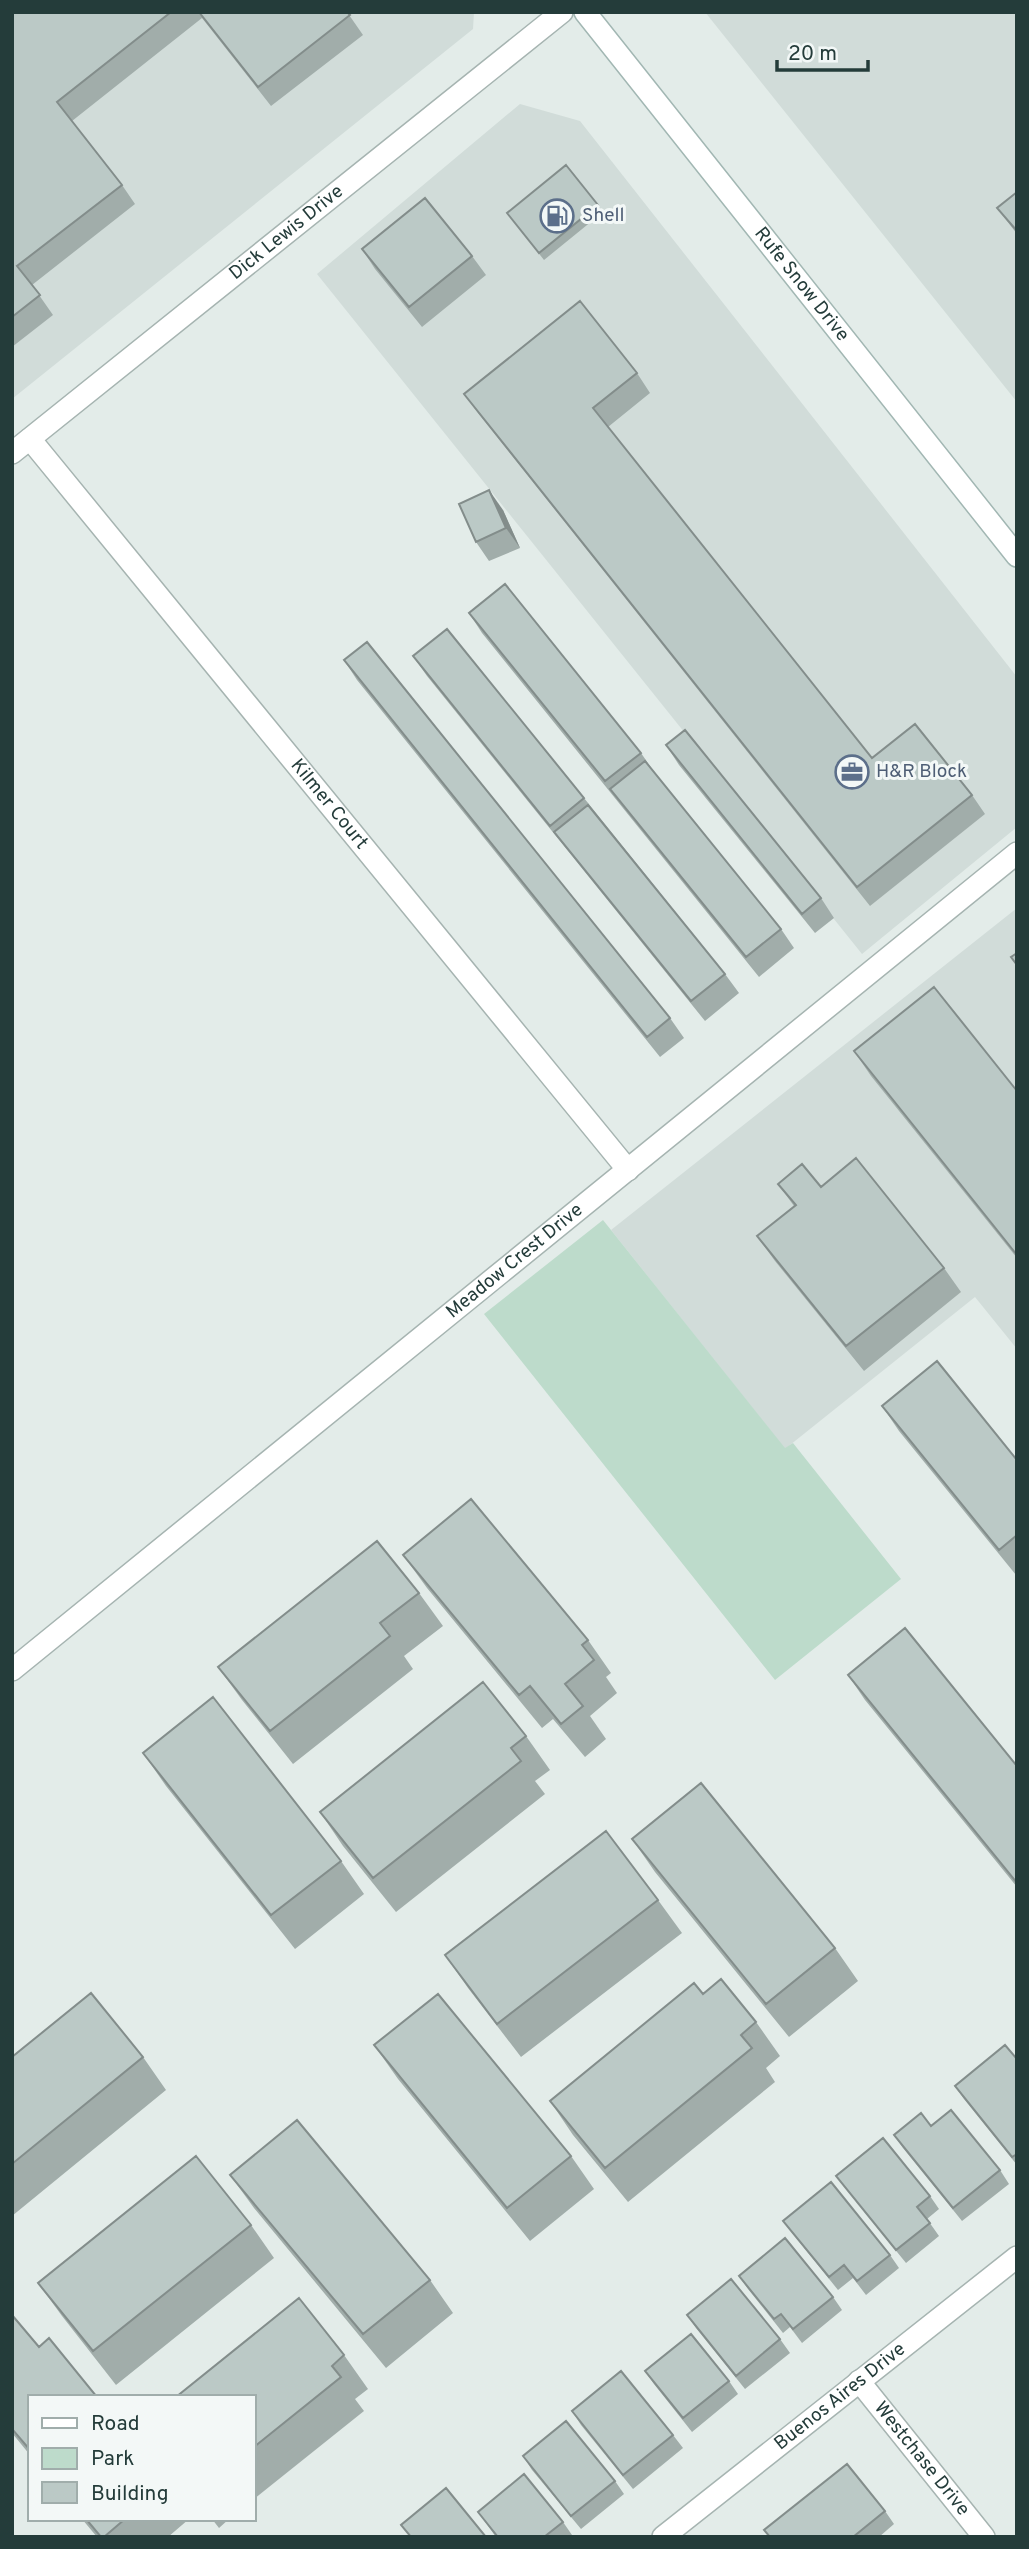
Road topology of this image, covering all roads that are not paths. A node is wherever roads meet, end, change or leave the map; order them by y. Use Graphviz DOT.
graph roads {
  1 [pos="562,12"];
  2 [pos="585,12"];
  3 [pos="30,439"];
  4 [pos="12,453"];
  5 [pos="1017,556"];
  6 [pos="1017,853"];
  7 [pos="628,1170"];
  8 [pos="12,1670"];
  9 [pos="1017,2257"];
  10 [pos="859,2381"];
  11 [pos="663,2537"];
  12 [pos="984,2537"];
  1 -- 3 [label="street, Dick Lewis Drive"];
  2 -- 5 [label="street, Rufe Snow Drive"];
  3 -- 4 [label="street, Dick Lewis Drive"];
  3 -- 7 [label="street, Kilmer Court"];
  6 -- 7 [label="street, Meadow Crest Drive"];
  7 -- 8 [label="street, Meadow Crest Drive"];
  9 -- 10 [label="street, Buenos Aires Drive"];
  10 -- 11 [label="street, Buenos Aires Drive"];
  10 -- 12 [label="street, Westchase Drive"];
}
